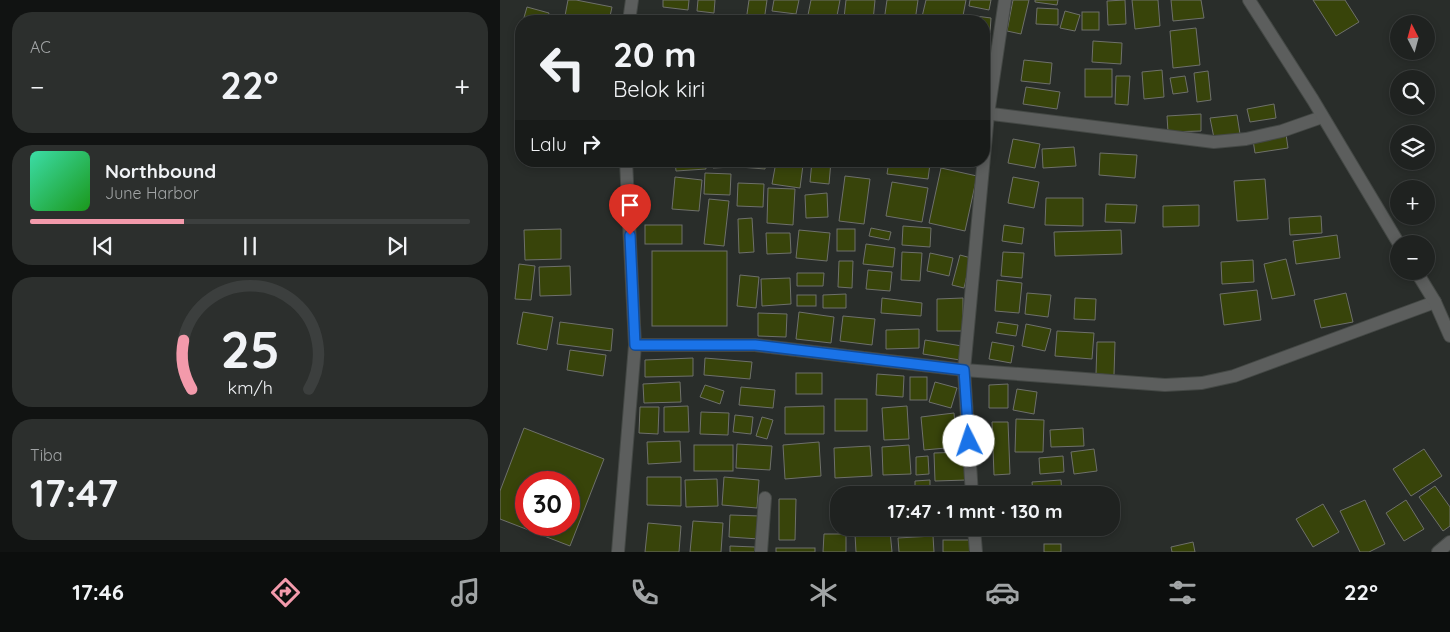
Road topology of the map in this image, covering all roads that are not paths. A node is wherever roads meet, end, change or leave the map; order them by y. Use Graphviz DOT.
graph roads {
  1 [pos="632,0"];
  2 [pos="1005,0"];
  3 [pos="1249,0"];
  4 [pos="630,15"];
  5 [pos="990,89"];
  6 [pos="990,114"];
  7 [pos="1322,117"];
  8 [pos="626,167"];
  9 [pos="981,167"];
  10 [pos="1394,235"];
  11 [pos="1422,280"];
  12 [pos="1435,302"];
  13 [pos="1450,336"];
  14 [pos="635,345"];
  15 [pos="964,370"];
  16 [pos="971,486"];
  17 [pos="765,498"];
  18 [pos="975,536"];
  19 [pos="1450,542"];
  20 [pos="618,552"];
  21 [pos="761,552"];
  22 [pos="976,552"];
  23 [pos="1438,552"];
  1 -- 4 [label="street"];
  2 -- 5 [label="street"];
  3 -- 7 [label="street"];
  6 -- 7 [label="street"];
  7 -- 10 [label="street"];
  8 -- 14 [label="street"];
  9 -- 15 [label="street"];
  11 -- 12 [label="street"];
  12 -- 13 [label="street"];
  12 -- 15 [label="street"];
  14 -- 15 [label="street"];
  14 -- 20 [label="street"];
  15 -- 16 [label="street"];
  17 -- 21 [label="street"];
  18 -- 22 [label="street"];
  19 -- 23 [label="street"];
}
